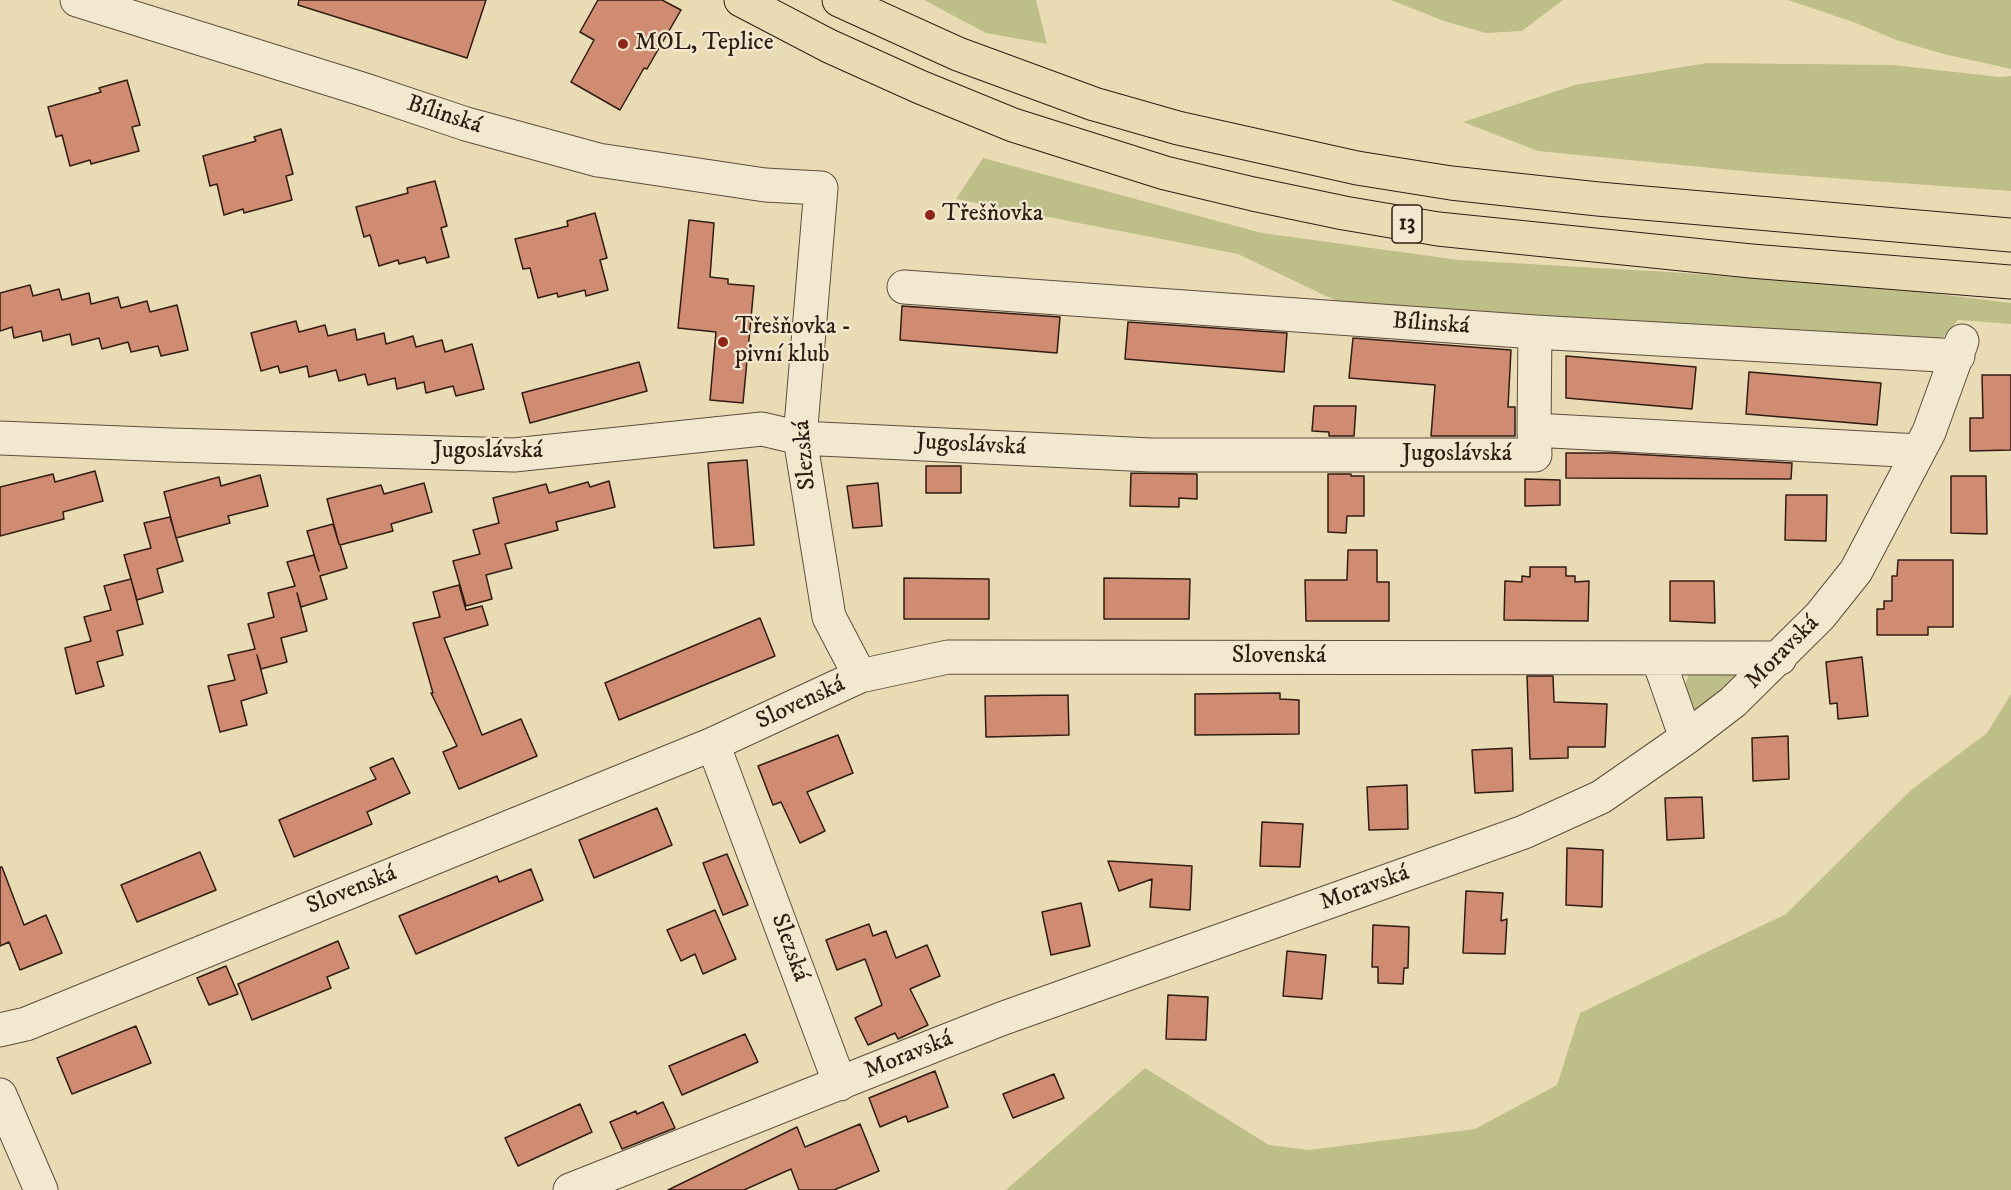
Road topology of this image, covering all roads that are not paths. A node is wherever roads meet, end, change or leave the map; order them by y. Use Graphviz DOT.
graph roads {
  1 [pos="77,0"];
  2 [pos="741,0"];
  3 [pos="839,0"];
  4 [pos="821,188"];
  5 [pos="2011,235"];
  6 [pos="2011,282"];
  7 [pos="904,287"];
  8 [pos="1535,332"];
  9 [pos="1960,348"];
  10 [pos="1534,430"];
  11 [pos="0,438"];
  12 [pos="800,438"];
  13 [pos="1919,451"];
  14 [pos="1658,658"];
  15 [pos="1780,658"];
  16 [pos="860,676"];
  17 [pos="1686,738"];
  18 [pos="713,744"];
  19 [pos="0,1030"];
  20 [pos="840,1084"];
  21 [pos="0,1095"];
  22 [pos="41,1190"];
  23 [pos="570,1190"];
  1 -- 4 [label="street, Bílinská"];
  2 -- 6 [label="highway, 13"];
  3 -- 5 [label="highway, 13"];
  4 -- 12 [label="street, Slezská"];
  7 -- 8 [label="street, Bílinská"];
  8 -- 9 [label="street, Bílinská"];
  8 -- 10 [label="street"];
  9 -- 13 [label="street, Moravská"];
  10 -- 12 [label="street, Jugoslávská"];
  10 -- 13 [label="street, Jugoslávská"];
  11 -- 12 [label="street, Jugoslávská"];
  12 -- 16 [label="street, Slezská"];
  13 -- 15 [label="street, Moravská"];
  14 -- 15 [label="street, Slovenská"];
  14 -- 16 [label="street, Slovenská"];
  14 -- 17 [label="street"];
  15 -- 17 [label="street, Moravská"];
  16 -- 18 [label="street, Slovenská"];
  17 -- 20 [label="street, Moravská"];
  18 -- 19 [label="street, Slovenská"];
  18 -- 20 [label="street, Slezská"];
  20 -- 23 [label="street, Moravská"];
  21 -- 22 [label="street"];
}
